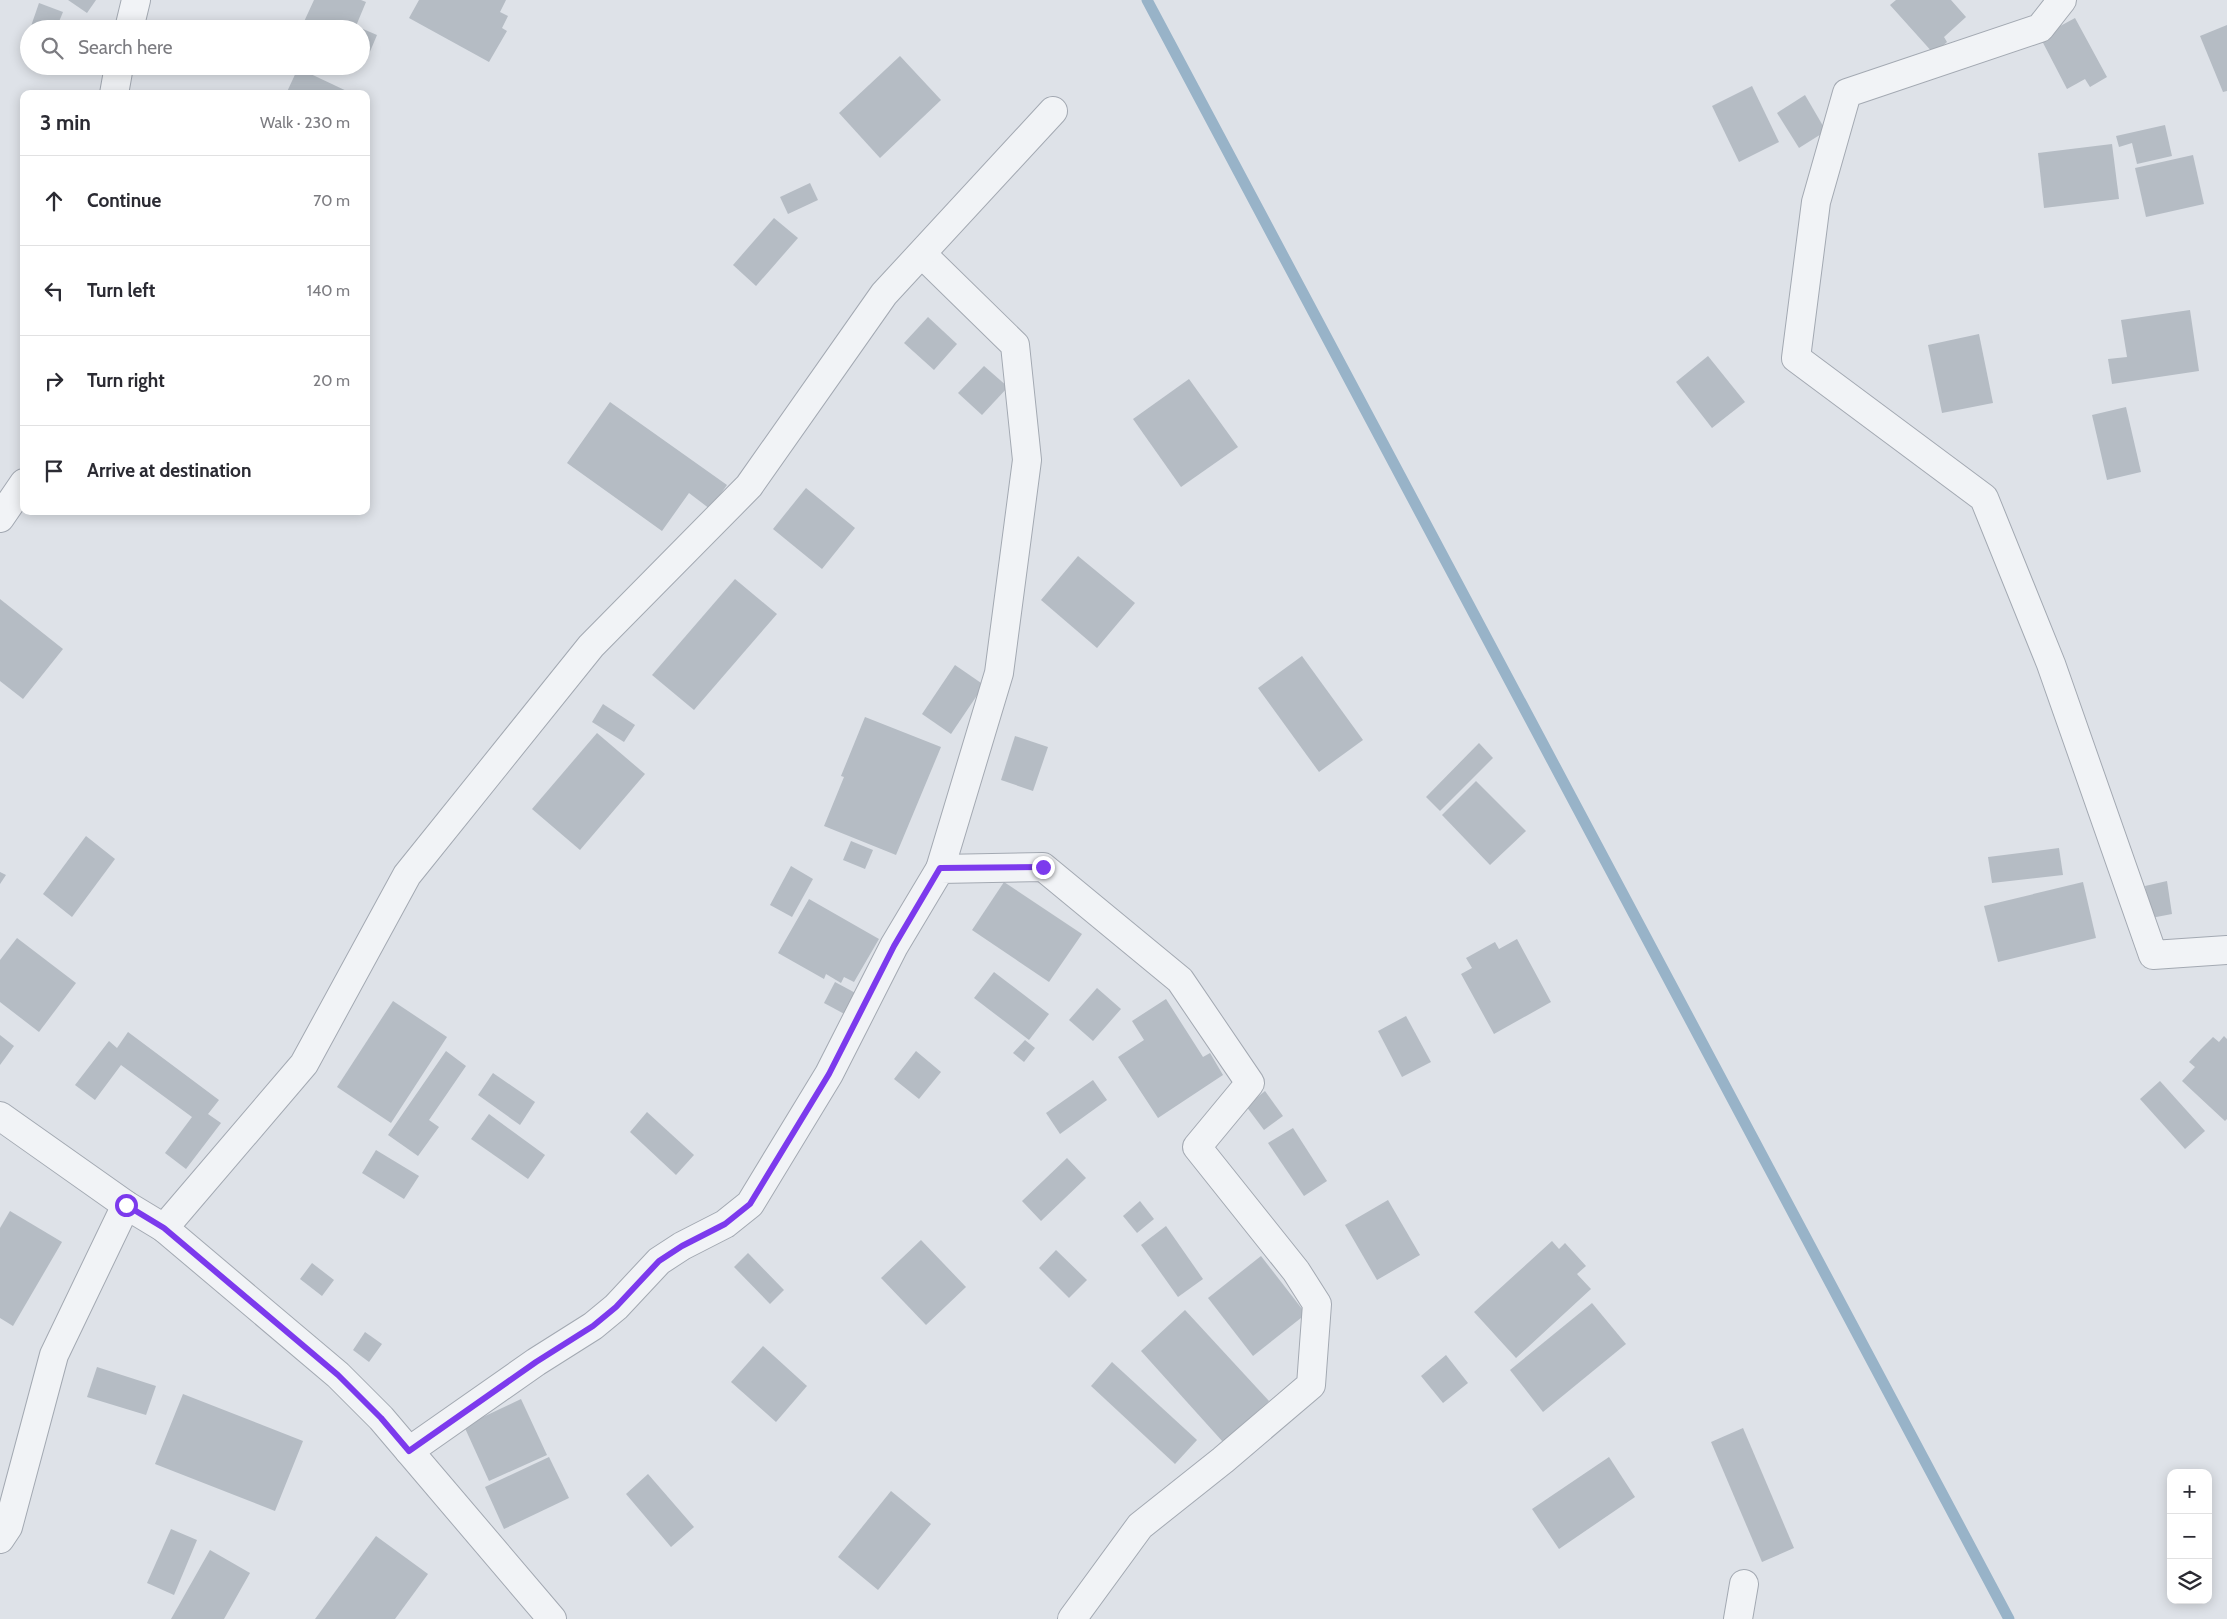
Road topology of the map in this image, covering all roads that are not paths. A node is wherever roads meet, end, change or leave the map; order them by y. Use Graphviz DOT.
graph roads {
  1 [pos="136,0"];
  2 [pos="2062,0"];
  3 [pos="131,20"];
  4 [pos="117,75"];
  5 [pos="115,90"];
  6 [pos="1053,111"];
  7 [pos="922,254"];
  8 [pos="20,489"];
  9 [pos="0,518"];
  10 [pos="940,868"];
  11 [pos="2227,950"];
  12 [pos="0,1116"];
  13 [pos="126,1205"];
  14 [pos="164,1228"];
  15 [pos="409,1451"];
  16 [pos="0,1540"];
  17 [pos="1744,1584"];
  18 [pos="552,1619"];
  19 [pos="1072,1619"];
  20 [pos="1738,1619"];
  1 -- 3 [label="street"];
  2 -- 11 [label="street"];
  4 -- 5 [label="street"];
  6 -- 7 [label="street"];
  7 -- 10 [label="street"];
  7 -- 14 [label="street"];
  8 -- 9 [label="street"];
  10 -- 15 [label="street"];
  10 -- 19 [label="street"];
  12 -- 13 [label="street"];
  13 -- 14 [label="street"];
  13 -- 16 [label="street"];
  14 -- 15 [label="street"];
  15 -- 18 [label="street"];
  17 -- 20 [label="street"];
}
